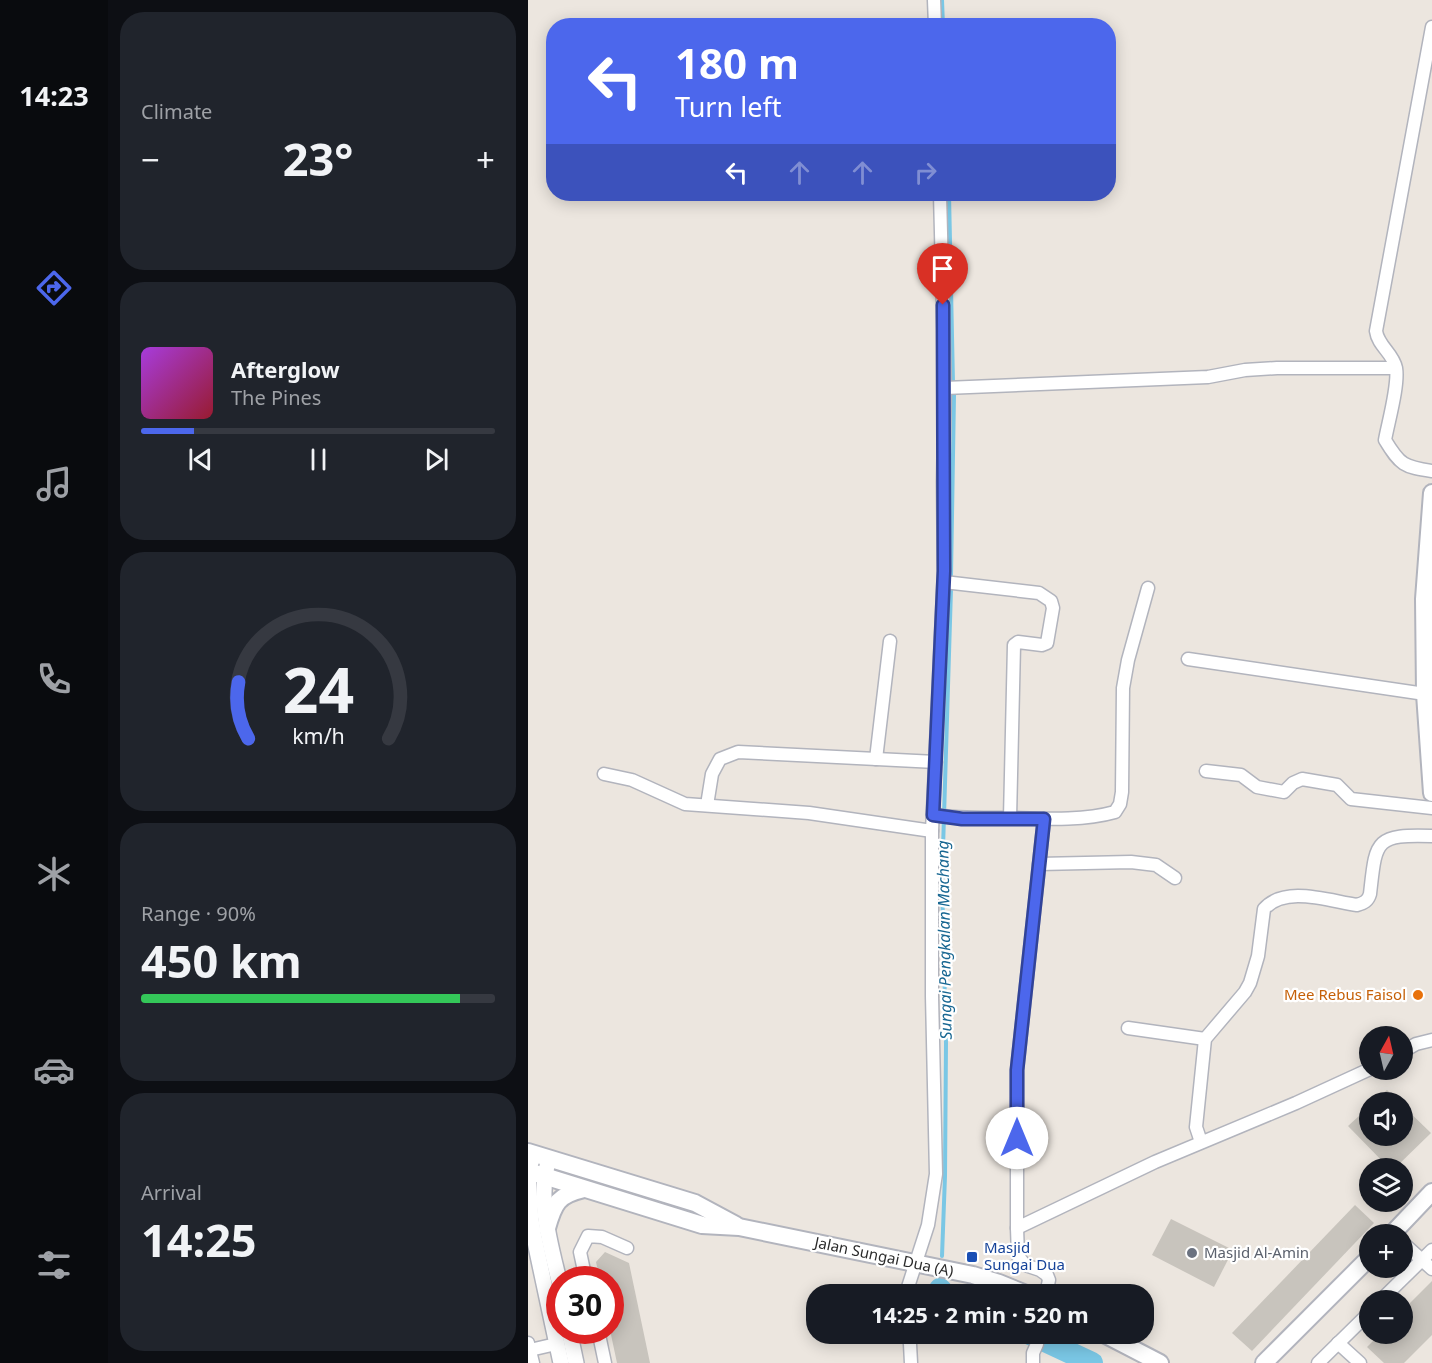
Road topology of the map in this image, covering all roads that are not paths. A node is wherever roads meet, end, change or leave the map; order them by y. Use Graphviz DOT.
graph roads {
  1 [pos="934,0"];
  2 [pos="935,18"];
  3 [pos="1432,27"];
  4 [pos="940,201"];
  5 [pos="1395,368"];
  6 [pos="945,388"];
  7 [pos="1432,471"];
  8 [pos="1432,493"];
  9 [pos="1430,530"];
  10 [pos="944,582"];
  11 [pos="1148,588"];
  12 [pos="890,641"];
  13 [pos="1188,659"];
  14 [pos="1425,694"];
  15 [pos="876,759"];
  16 [pos="936,762"];
  17 [pos="1206,771"];
  18 [pos="604,774"];
  19 [pos="1432,793"];
  20 [pos="707,805"];
  21 [pos="1432,808"];
  22 [pos="935,815"];
  23 [pos="1010,818"];
  24 [pos="1044,819"];
  25 [pos="932,831"];
  26 [pos="1432,836"];
  27 [pos="1039,864"];
  28 [pos="1175,878"];
  29 [pos="1128,1028"];
  30 [pos="1205,1039"];
  31 [pos="1432,1040"];
  32 [pos="1413,1046"];
  33 [pos="1359,1075"];
  34 [pos="1201,1142"];
  35 [pos="537,1155"];
  36 [pos="533,1173"];
  37 [pos="584,1189"];
  38 [pos="1432,1192"];
  39 [pos="535,1221"];
  40 [pos="1406,1224"];
  41 [pos="739,1227"];
  42 [pos="1017,1228"];
  43 [pos="627,1248"];
  44 [pos="1432,1250"];
  45 [pos="1413,1252"];
  46 [pos="1422,1260"];
  47 [pos="916,1263"];
  48 [pos="553,1266"];
  49 [pos="583,1266"];
  50 [pos="1359,1268"];
  51 [pos="1432,1269"];
  52 [pos="911,1284"];
  53 [pos="1001,1284"];
  54 [pos="1048,1284"];
  55 [pos="546,1285"];
  56 [pos="1391,1290"];
  57 [pos="1359,1323"];
  58 [pos="1338,1343"];
  59 [pos="556,1344"];
  60 [pos="572,1344"];
  61 [pos="601,1344"];
  62 [pos="910,1344"];
  63 [pos="1037,1344"];
  64 [pos="1123,1344"];
  65 [pos="529,1346"];
  66 [pos="533,1363"];
  67 [pos="561,1363"];
  68 [pos="576,1363"];
  69 [pos="605,1363"];
  70 [pos="911,1363"];
  71 [pos="1033,1363"];
  72 [pos="1160,1363"];
  73 [pos="1264,1363"];
  74 [pos="1318,1363"];
  75 [pos="1360,1363"];
  1 -- 2 [label="street"];
  3 -- 5 [label="street"];
  4 -- 6 [label="street"];
  5 -- 6 [label="street"];
  5 -- 7 [label="street"];
  6 -- 10 [label="street"];
  8 -- 9 [label="main road"];
  9 -- 14 [label="main road"];
  10 -- 16 [label="street"];
  10 -- 23 [label="street"];
  11 -- 24 [label="street"];
  12 -- 15 [label="street"];
  13 -- 14 [label="street"];
  14 -- 19 [label="main road"];
  15 -- 16 [label="street"];
  15 -- 20 [label="street"];
  16 -- 22 [label="street"];
  17 -- 21 [label="street"];
  18 -- 20 [label="street"];
  20 -- 25 [label="street"];
  22 -- 23 [label="street"];
  22 -- 25 [label="street"];
  23 -- 24 [label="street"];
  24 -- 27 [label="street"];
  25 -- 47 [label="street"];
  26 -- 30 [label="street"];
  27 -- 28 [label="street"];
  27 -- 42 [label="street"];
  29 -- 30 [label="street"];
  30 -- 34 [label="street"];
  31 -- 32 [label="street"];
  33 -- 34 [label="street"];
  34 -- 42 [label="street"];
  35 -- 36 [label="street"];
  35 -- 41 [label="main road, Jalan Sungai Dua (A)"];
  36 -- 37 [label="main road, Jalan Sungai Dua (A)"];
  36 -- 39 [label="street"];
  37 -- 39 [label="main road"];
  37 -- 41 [label="main road, Jalan Sungai Dua (A)"];
  38 -- 40 [label="main road"];
  39 -- 48 [label="street"];
  39 -- 55 [label="street"];
  41 -- 47 [label="main road, Jalan Sungai Dua (A)"];
  42 -- 54 [label="street"];
  43 -- 49 [label="street"];
  44 -- 46 [label="street"];
  45 -- 46 [label="street"];
  46 -- 51 [label="street"];
  46 -- 56 [label="street"];
  47 -- 52 [label="street"];
  47 -- 53 [label="main road, Jalan Sungai Dua (A)"];
  50 -- 73 [label="main road"];
  57 -- 58 [label="street"];
  58 -- 74 [label="street"];
  58 -- 75 [label="street"];
  59 -- 65 [label="street"];
  59 -- 67 [label="street"];
  60 -- 68 [label="street"];
  61 -- 69 [label="street"];
  62 -- 70 [label="street"];
  63 -- 71 [label="street"];
  64 -- 72 [label="main road"];
  65 -- 66 [label="street"];
}
